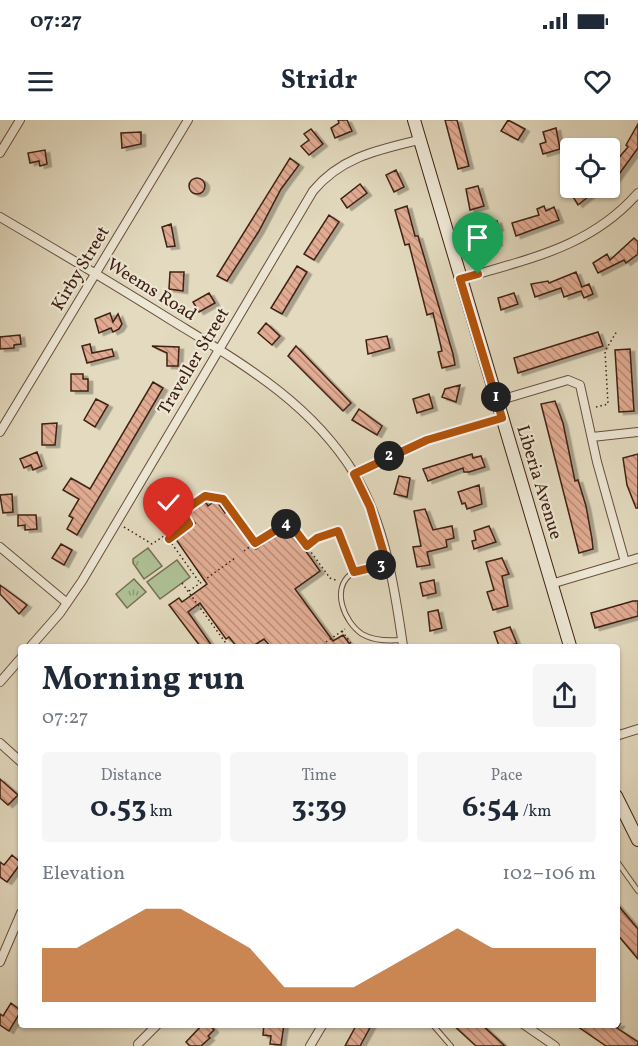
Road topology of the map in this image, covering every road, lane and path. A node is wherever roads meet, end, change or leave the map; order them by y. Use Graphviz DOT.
graph roads {
  1 [pos="20,120"];
  2 [pos="188,120"];
  3 [pos="414,120"];
  4 [pos="419,140"];
  5 [pos="0,153"];
  6 [pos="638,193"];
  7 [pos="0,217"];
  8 [pos="96,273"];
  9 [pos="460,279"];
  10 [pos="617,331"];
  11 [pos="219,350"];
  12 [pos="497,400"];
  13 [pos="586,410"];
  14 [pos="502,418"];
  15 [pos="0,432"];
  16 [pos="638,432"];
  17 [pos="592,437"];
  18 [pos="354,474"];
  19 [pos="193,521"];
  20 [pos="189,524"];
  21 [pos="125,528"];
  22 [pos="338,530"];
  23 [pos="169,539"];
  24 [pos="255,543"];
  25 [pos="307,546"];
  26 [pos="0,547"];
  27 [pos="244,551"];
  28 [pos="235,558"];
  29 [pos="638,558"];
  30 [pos="625,562"];
  31 [pos="387,564"];
  32 [pos="354,572"];
  33 [pos="182,583"];
  34 [pos="200,583"];
  35 [pos="344,583"];
  36 [pos="551,584"];
  37 [pos="189,592"];
  38 [pos="67,603"];
  39 [pos="351,624"];
  40 [pos="342,631"];
  41 [pos="326,642"];
  42 [pos="403,643"];
  43 [pos="33,644"];
  44 [pos="227,644"];
  45 [pos="352,644"];
  46 [pos="569,644"];
  47 [pos="18,661"];
  48 [pos="0,682"];
  49 [pos="638,729"];
  50 [pos="620,735"];
  51 [pos="0,743"];
  52 [pos="18,759"];
  53 [pos="621,817"];
  54 [pos="638,840"];
  55 [pos="620,866"];
  56 [pos="638,891"];
  57 [pos="18,920"];
  58 [pos="0,962"];
  59 [pos="154,1028"];
  60 [pos="321,1028"];
  61 [pos="435,1028"];
  62 [pos="529,1028"];
  63 [pos="138,1044"];
  64 [pos="310,1046"];
  65 [pos="451,1046"];
  66 [pos="555,1046"];
  1 -- 5 [label="street"];
  2 -- 8 [label="street, Kirby Street"];
  3 -- 4 [label="main road, Liberia Avenue"];
  4 -- 9 [label="main road, Liberia Avenue"];
  4 -- 11 [label="street, Traveller Street"];
  6 -- 9 [label="street"];
  7 -- 8 [label="street, Weems Road"];
  8 -- 11 [label="street, Weems Road"];
  8 -- 15 [label="street, Kirby Street"];
  9 -- 12 [label="main road, Liberia Avenue"];
  10 -- 13 [label="path"];
  11 -- 18 [label="street, Weems Road"];
  11 -- 38 [label="street, Traveller Street"];
  12 -- 13 [label="street"];
  12 -- 14 [label="main road, Liberia Avenue"];
  13 -- 17 [label="street"];
  14 -- 18 [label="street"];
  14 -- 36 [label="main road, Liberia Avenue"];
  16 -- 17 [label="street"];
  17 -- 30 [label="street"];
  18 -- 31 [label="street, Weems Road"];
  19 -- 20 [label="path"];
  20 -- 23 [label="path"];
  20 -- 24 [label="path"];
  21 -- 23 [label="path"];
  22 -- 25 [label="path"];
  22 -- 32 [label="lane"];
  23 -- 34 [label="path"];
  24 -- 25 [label="path"];
  24 -- 27 [label="path"];
  25 -- 35 [label="path"];
  26 -- 38 [label="street"];
  28 -- 34 [label="path"];
  29 -- 30 [label="street"];
  30 -- 36 [label="street"];
  31 -- 32 [label="lane"];
  31 -- 42 [label="street, Weems Road"];
  32 -- 35 [label="lane"];
  33 -- 37 [label="path"];
  34 -- 37 [label="path"];
  35 -- 39 [label="lane"];
  36 -- 46 [label="main road, Liberia Avenue"];
  37 -- 44 [label="path"];
  38 -- 43 [label="street, Traveller Street"];
  39 -- 40 [label="path"];
  39 -- 42 [label="lane"];
  40 -- 41 [label="path"];
  40 -- 45 [label="path"];
  47 -- 48 [label="street"];
  49 -- 50 [label="street"];
  51 -- 52 [label="street"];
  53 -- 54 [label="main road"];
  55 -- 56 [label="lane"];
  57 -- 58 [label="street"];
  59 -- 63 [label="street"];
  60 -- 64 [label="street"];
  61 -- 65 [label="lane"];
  62 -- 66 [label="street"];
}
